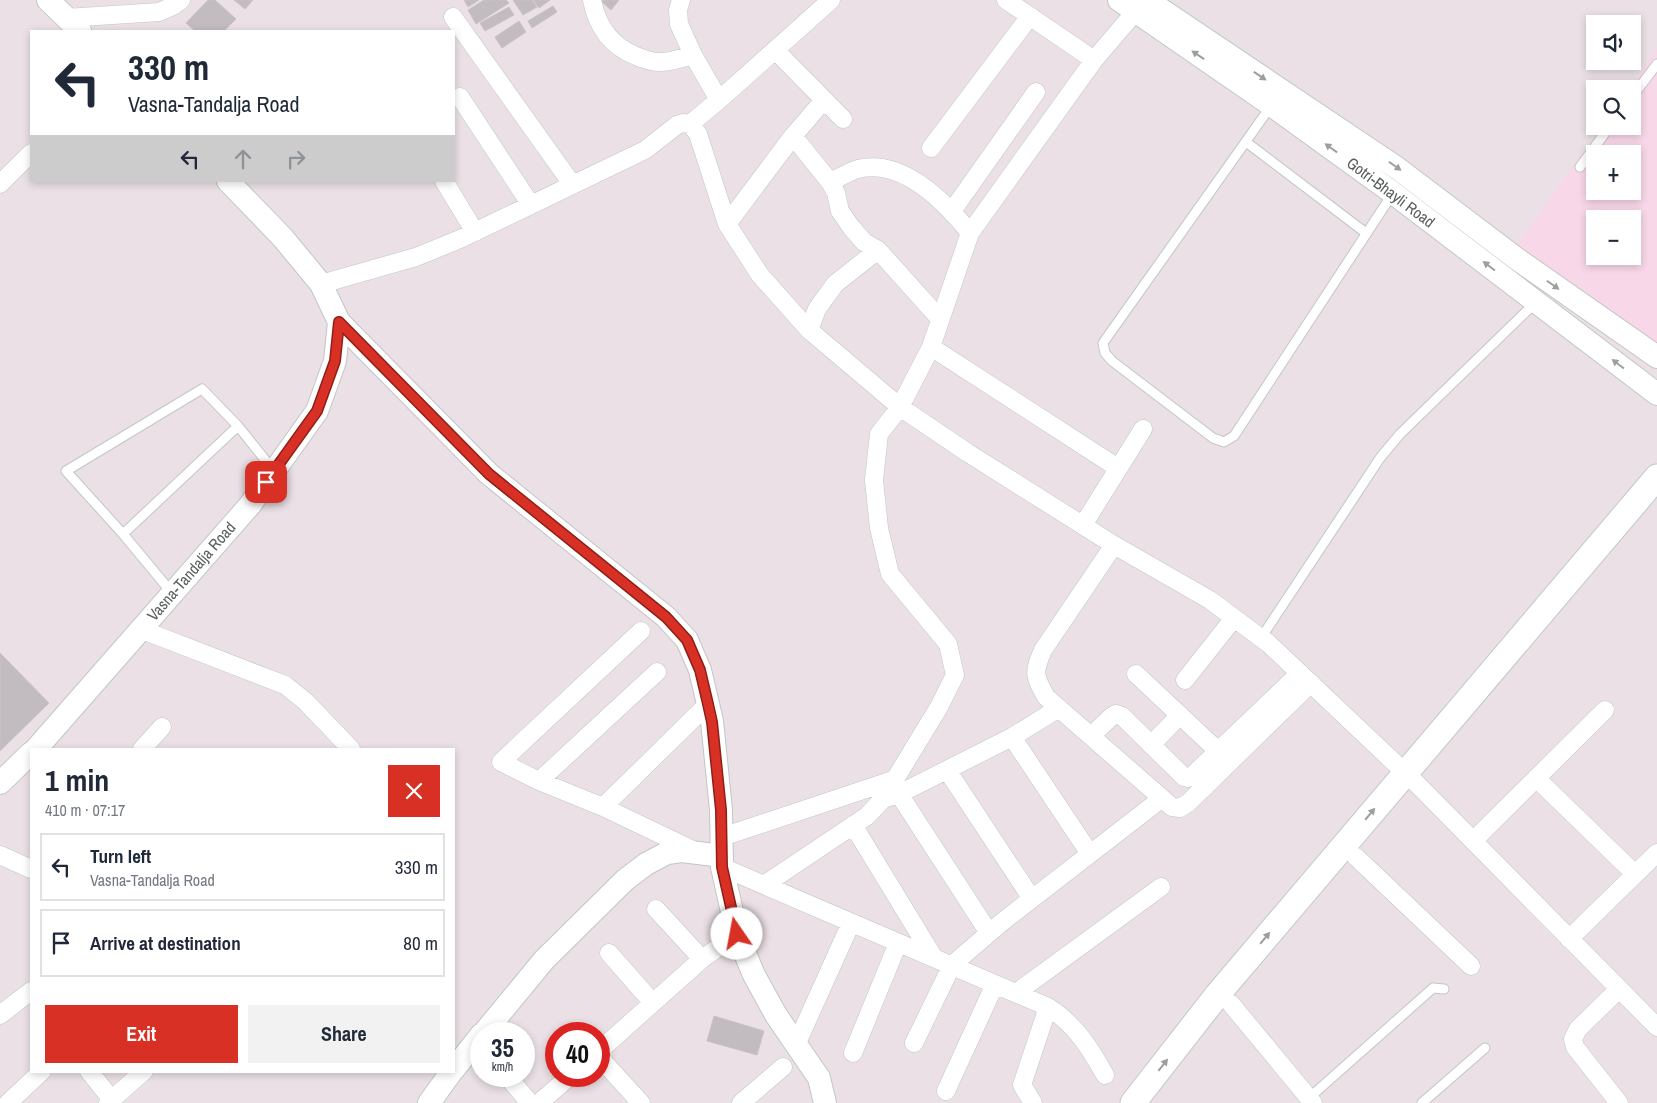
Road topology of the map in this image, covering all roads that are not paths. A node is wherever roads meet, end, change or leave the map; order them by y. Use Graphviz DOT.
graph roads {
  1 [pos="181,0"];
  2 [pos="592,0"];
  3 [pos="681,0"];
  4 [pos="831,0"];
  5 [pos="1006,0"];
  6 [pos="1136,3"];
  7 [pos="61,11"];
  8 [pos="1030,16"];
  9 [pos="453,17"];
  10 [pos="775,50"];
  11 [pos="694,55"];
  12 [pos="1094,60"];
  13 [pos="1657,64"];
  14 [pos="1641,85"];
  15 [pos="1036,92"];
  16 [pos="460,97"];
  17 [pos="719,100"];
  18 [pos="824,100"];
  19 [pos="1271,105"];
  20 [pos="843,119"];
  21 [pos="690,124"];
  22 [pos="1603,135"];
  23 [pos="793,136"];
  24 [pos="1246,142"];
  25 [pos="931,148"];
  26 [pos="30,154"];
  27 [pos="1580,167"];
  28 [pos="229,182"];
  29 [pos="445,182"];
  30 [pos="830,182"];
  31 [pos="0,184"];
  32 [pos="572,184"];
  33 [pos="1393,192"];
  34 [pos="531,205"];
  35 [pos="952,211"];
  36 [pos="727,224"];
  37 [pos="475,232"];
  38 [pos="970,233"];
  39 [pos="1366,233"];
  40 [pos="878,250"];
  41 [pos="321,284"];
  42 [pos="1536,302"];
  43 [pos="940,318"];
  44 [pos="339,322"];
  45 [pos="809,330"];
  46 [pos="931,347"];
  47 [pos="1657,357"];
  48 [pos="1657,394"];
  49 [pos="900,407"];
  50 [pos="238,426"];
  51 [pos="1143,429"];
  52 [pos="1118,468"];
  53 [pos="274,471"];
  54 [pos="1657,476"];
  55 [pos="1657,501"];
  56 [pos="1083,525"];
  57 [pos="123,534"];
  58 [pos="1114,545"];
  59 [pos="172,593"];
  60 [pos="1234,618"];
  61 [pos="140,629"];
  62 [pos="641,631"];
  63 [pos="1261,638"];
  64 [pos="657,672"];
  65 [pos="1136,674"];
  66 [pos="1305,678"];
  67 [pos="1185,680"];
  68 [pos="708,704"];
  69 [pos="1059,708"];
  70 [pos="1605,710"];
  71 [pos="1180,715"];
  72 [pos="162,727"];
  73 [pos="1091,736"];
  74 [pos="1012,737"];
  75 [pos="1151,745"];
  76 [pos="37,748"];
  77 [pos="143,748"];
  78 [pos="350,748"];
  79 [pos="1218,751"];
  80 [pos="30,754"];
  81 [pos="947,770"];
  82 [pos="1536,778"];
  83 [pos="1411,779"];
  84 [pos="539,780"];
  85 [pos="0,783"];
  86 [pos="893,791"];
  87 [pos="1161,799"];
  88 [pos="603,807"];
  89 [pos="854,825"];
  90 [pos="1472,841"];
  91 [pos="695,851"];
  92 [pos="722,853"];
  93 [pos="1657,853"];
  94 [pos="1090,854"];
  95 [pos="0,855"];
  96 [pos="1356,857"];
  97 [pos="30,869"];
  98 [pos="1635,874"];
  99 [pos="764,885"];
  100 [pos="1161,886"];
  101 [pos="1032,899"];
  102 [pos="656,909"];
  103 [pos="851,923"];
  104 [pos="989,933"];
  105 [pos="737,934"];
  106 [pos="1569,938"];
  107 [pos="898,942"];
  108 [pos="609,953"];
  109 [pos="934,958"];
  110 [pos="702,959"];
  111 [pos="952,965"];
  112 [pos="1471,966"];
  113 [pos="995,984"];
  114 [pos="1619,988"];
  115 [pos="1444,989"];
  116 [pos="30,992"];
  117 [pos="1016,993"];
  118 [pos="653,1003"];
  119 [pos="1231,1004"];
  120 [pos="1048,1007"];
  121 [pos="0,1015"];
  122 [pos="492,1022"];
  123 [pos="1657,1027"];
  124 [pos="610,1041"];
  125 [pos="914,1043"];
  126 [pos="796,1045"];
  127 [pos="1485,1048"];
  128 [pos="470,1049"];
  129 [pos="854,1053"];
  130 [pos="455,1068"];
  131 [pos="783,1068"];
  132 [pos="610,1069"];
  133 [pos="40,1073"];
  134 [pos="90,1073"];
  135 [pos="142,1073"];
  136 [pos="451,1073"];
  137 [pos="1105,1075"];
  138 [pos="516,1087"];
  139 [pos="557,1087"];
  140 [pos="946,1090"];
  141 [pos="437,1100"];
  142 [pos="1311,1101"];
  143 [pos="110,1102"];
  144 [pos="8,1103"];
  145 [pos="530,1103"];
  146 [pos="539,1103"];
  147 [pos="640,1103"];
  148 [pos="741,1103"];
  149 [pos="825,1103"];
  150 [pos="1033,1103"];
  151 [pos="1133,1103"];
  152 [pos="1154,1103"];
  153 [pos="1422,1103"];
  154 [pos="1619,1103"];
  1 -- 7 [label="street"];
  2 -- 11 [label="street"];
  3 -- 11 [label="street"];
  4 -- 10 [label="street"];
  5 -- 8 [label="street"];
  6 -- 12 [label="street"];
  19 -- 6 [label="street, Gotri-Bhayli Road, one-way"];
  6 -- 47 [label="street, Gotri-Bhayli Road, one-way"];
  8 -- 12 [label="street"];
  8 -- 25 [label="street"];
  9 -- 32 [label="street"];
  10 -- 17 [label="street"];
  10 -- 18 [label="street"];
  11 -- 17 [label="street"];
  12 -- 38 [label="street"];
  13 -- 14 [label="lane"];
  15 -- 35 [label="street"];
  16 -- 34 [label="street"];
  17 -- 21 [label="street"];
  18 -- 20 [label="street"];
  18 -- 23 [label="street"];
  19 -- 24 [label="lane"];
  33 -- 19 [label="street, Gotri-Bhayli Road, one-way"];
  21 -- 32 [label="street"];
  21 -- 36 [label="street"];
  22 -- 27 [label="lane"];
  23 -- 30 [label="street"];
  23 -- 36 [label="street"];
  24 -- 39 [label="lane"];
  24 -- 39 [label="lane"];
  26 -- 31 [label="street"];
  28 -- 41 [label="street"];
  29 -- 37 [label="street"];
  30 -- 35 [label="street"];
  30 -- 40 [label="street"];
  32 -- 34 [label="street"];
  33 -- 39 [label="lane"];
  42 -- 33 [label="street, Gotri-Bhayli Road, one-way"];
  34 -- 37 [label="street"];
  35 -- 38 [label="street"];
  36 -- 45 [label="street"];
  37 -- 41 [label="street"];
  38 -- 43 [label="street"];
  40 -- 43 [label="street"];
  40 -- 45 [label="street"];
  41 -- 44 [label="street"];
  48 -- 42 [label="street, Gotri-Bhayli Road, one-way"];
  42 -- 63 [label="lane"];
  43 -- 46 [label="street"];
  44 -- 53 [label="street, Vasna-Tandalja Road"];
  44 -- 68 [label="street"];
  45 -- 49 [label="street"];
  46 -- 49 [label="street"];
  46 -- 52 [label="street"];
  49 -- 56 [label="street"];
  49 -- 86 [label="street"];
  50 -- 53 [label="lane"];
  50 -- 57 [label="lane"];
  50 -- 57 [label="lane"];
  51 -- 52 [label="street"];
  52 -- 56 [label="street"];
  53 -- 59 [label="street, Vasna-Tandalja Road"];
  54 -- 83 [label="main road"];
  55 -- 83 [label="main road"];
  56 -- 58 [label="street"];
  57 -- 59 [label="lane"];
  58 -- 60 [label="street"];
  58 -- 69 [label="street"];
  59 -- 61 [label="street, Vasna-Tandalja Road"];
  60 -- 63 [label="street"];
  60 -- 67 [label="street"];
  61 -- 76 [label="street, Vasna-Tandalja Road"];
  61 -- 78 [label="street"];
  62 -- 84 [label="street"];
  63 -- 66 [label="street"];
  64 -- 84 [label="street"];
  65 -- 71 [label="street"];
  66 -- 79 [label="street"];
  66 -- 83 [label="street"];
  66 -- 87 [label="street"];
  68 -- 88 [label="street"];
  68 -- 92 [label="street"];
  69 -- 73 [label="street"];
  69 -- 74 [label="street"];
  70 -- 82 [label="street"];
  71 -- 75 [label="street"];
  71 -- 79 [label="street"];
  72 -- 77 [label="street"];
  73 -- 75 [label="street"];
  73 -- 87 [label="street"];
  74 -- 81 [label="street"];
  74 -- 94 [label="street"];
  75 -- 79 [label="street"];
  80 -- 85 [label="street"];
  81 -- 86 [label="street"];
  81 -- 101 [label="street"];
  82 -- 90 [label="street"];
  82 -- 98 [label="street"];
  83 -- 90 [label="street"];
  83 -- 96 [label="main road"];
  151 -- 83 [label="main road, one-way"];
  84 -- 88 [label="street"];
  86 -- 89 [label="street"];
  86 -- 92 [label="street"];
  86 -- 104 [label="street"];
  87 -- 94 [label="street"];
  88 -- 91 [label="street"];
  89 -- 99 [label="street"];
  89 -- 109 [label="street"];
  90 -- 106 [label="street"];
  91 -- 92 [label="street"];
  91 -- 122 [label="street"];
  92 -- 99 [label="street"];
  92 -- 105 [label="street"];
  93 -- 98 [label="street"];
  94 -- 101 [label="street"];
  95 -- 97 [label="street"];
  96 -- 112 [label="street"];
  96 -- 119 [label="main road"];
  98 -- 106 [label="street"];
  99 -- 103 [label="street"];
  100 -- 117 [label="street"];
  101 -- 104 [label="street"];
  102 -- 110 [label="street"];
  103 -- 107 [label="street"];
  103 -- 126 [label="street"];
  104 -- 111 [label="street"];
  105 -- 110 [label="street"];
  105 -- 126 [label="street"];
  106 -- 114 [label="street"];
  107 -- 109 [label="street"];
  107 -- 129 [label="street"];
  108 -- 118 [label="street"];
  109 -- 111 [label="street"];
  110 -- 118 [label="street"];
  111 -- 113 [label="street"];
  111 -- 125 [label="street"];
  113 -- 117 [label="street"];
  113 -- 140 [label="street"];
  114 -- 123 [label="street"];
  114 -- 154 [label="street"];
  115 -- 142 [label="lane"];
  116 -- 121 [label="street"];
  117 -- 120 [label="street"];
  118 -- 124 [label="street"];
  119 -- 142 [label="street"];
  119 -- 152 [label="main road"];
  120 -- 137 [label="street"];
  120 -- 150 [label="street"];
  126 -- 149 [label="street"];
  127 -- 153 [label="lane"];
  128 -- 130 [label="street"];
  131 -- 148 [label="street"];
  132 -- 147 [label="street"];
  133 -- 144 [label="street"];
  134 -- 143 [label="street"];
  135 -- 143 [label="street"];
  136 -- 141 [label="street"];
  138 -- 145 [label="street"];
  139 -- 146 [label="street"];
}
